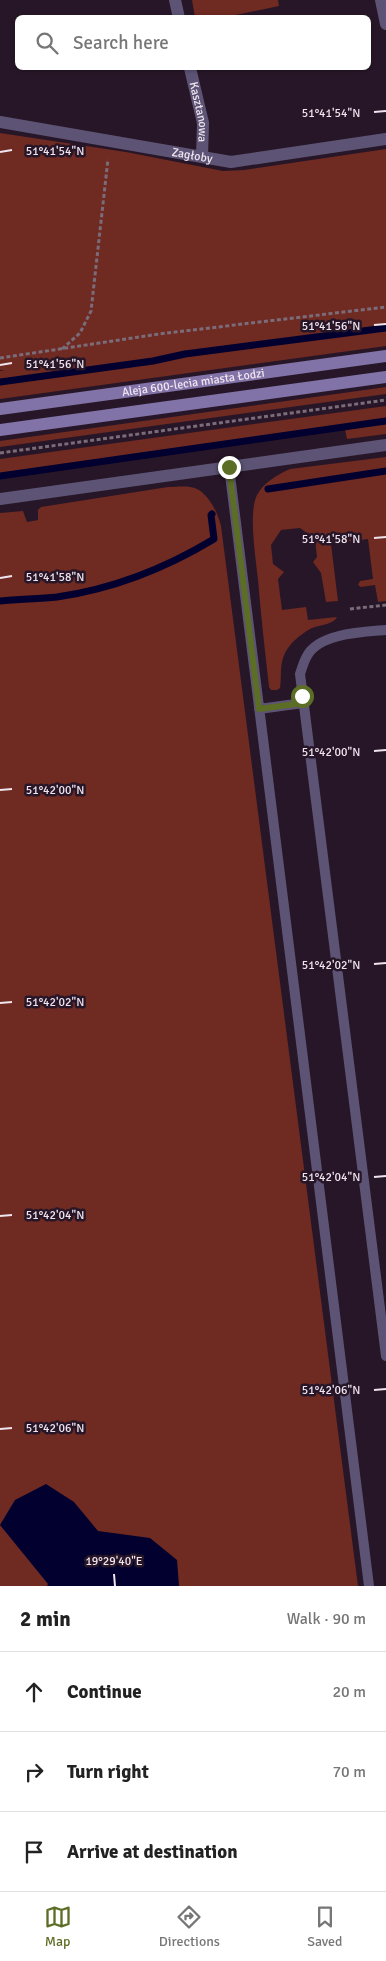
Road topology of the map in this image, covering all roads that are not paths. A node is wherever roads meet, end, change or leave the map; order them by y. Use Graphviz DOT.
graph roads {
  1 [pos="175,0"];
  2 [pos="381,0"];
  3 [pos="178,15"];
  4 [pos="386,24"];
  5 [pos="190,70"];
  6 [pos="0,122"];
  7 [pos="386,139"];
  8 [pos="202,157"];
  9 [pos="386,356"];
  10 [pos="386,377"];
  11 [pos="0,409"];
  12 [pos="0,430"];
  13 [pos="386,445"];
  14 [pos="229,467"];
  15 [pos="0,500"];
  16 [pos="386,630"];
  17 [pos="303,703"];
  18 [pos="259,709"];
  19 [pos="386,1356"];
  20 [pos="369,1586"];
  1 -- 3 [label="street"];
  2 -- 4 [label="street"];
  5 -- 8 [label="street, Kasztanowa"];
  6 -- 8 [label="street, Zagłoby"];
  7 -- 8 [label="street, Zagłoby"];
  9 -- 11 [label="main road, Aleja 600-lecia miasta Łodzi"];
  10 -- 12 [label="main road, Aleja 600-lecia miasta Łodzi"];
  13 -- 14 [label="street"];
  14 -- 15 [label="street"];
  14 -- 18 [label="lane"];
  16 -- 17 [label="lane"];
  17 -- 18 [label="lane"];
  17 -- 19 [label="lane"];
  18 -- 20 [label="lane"];
}
